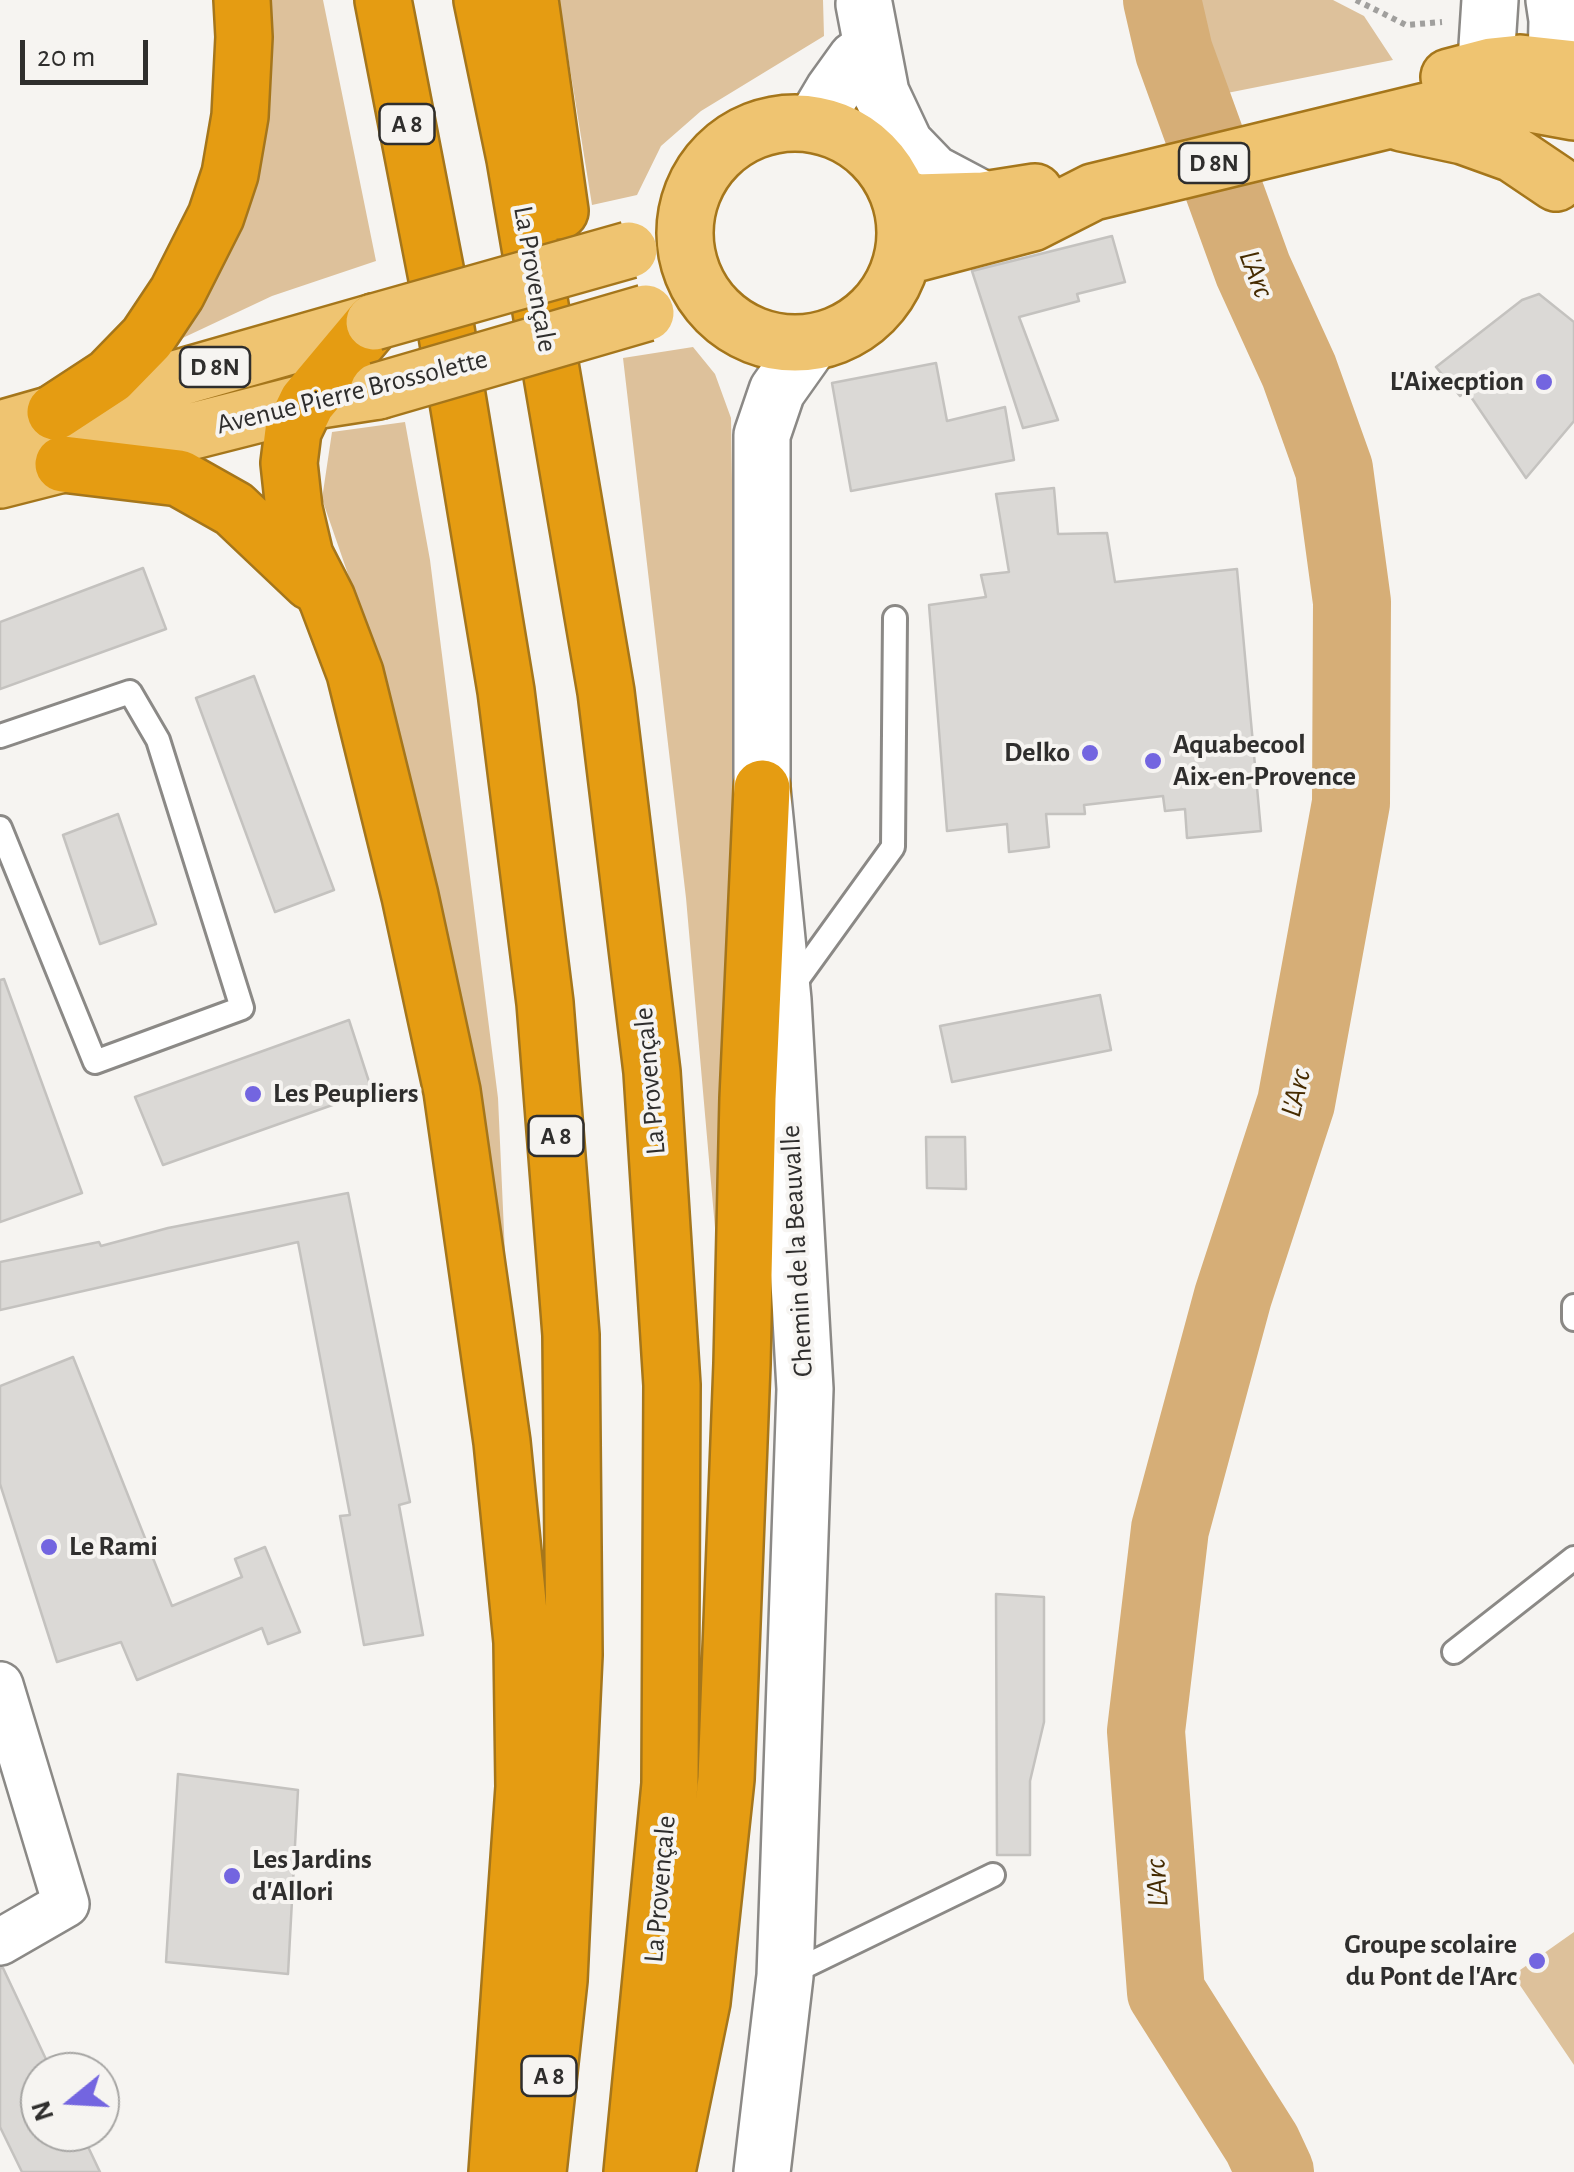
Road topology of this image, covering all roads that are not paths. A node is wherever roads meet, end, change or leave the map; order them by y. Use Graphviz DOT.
graph roads {
  1 [pos="242,0"];
  2 [pos="383,0"];
  3 [pos="482,0"];
  4 [pos="530,0"];
  5 [pos="1490,0"];
  6 [pos="1554,0"];
  7 [pos="864,2"];
  8 [pos="856,60"];
  9 [pos="1503,83"];
  10 [pos="1568,83"];
  11 [pos="1389,120"];
  12 [pos="814,124"];
  13 [pos="1336,134"];
  14 [pos="864,146"];
  15 [pos="1093,192"];
  16 [pos="1565,194"];
  17 [pos="899,195"];
  18 [pos="984,200"];
  19 [pos="684,229"];
  20 [pos="903,256"];
  21 [pos="702,293"];
  22 [pos="374,322"];
  23 [pos="811,343"];
  24 [pos="307,402"];
  25 [pos="0,430"];
  26 [pos="59,438"];
  27 [pos="0,480"];
  28 [pos="327,599"];
  29 [pos="896,618"];
  30 [pos="606,692"];
  31 [pos="0,736"];
  32 [pos="762,788"];
  33 [pos="0,828"];
  34 [pos="783,1000"];
  35 [pos="1574,1306"];
  36 [pos="1574,1319"];
  37 [pos="1574,1558"];
  38 [pos="1454,1652"];
  39 [pos="0,1685"];
  40 [pos="993,1875"];
  41 [pos="0,1942"];
  42 [pos="786,1976"];
  43 [pos="497,2172"];
  44 [pos="538,2172"];
  45 [pos="632,2172"];
  46 [pos="667,2172"];
  47 [pos="762,2172"];
  1 -- 26 [label="highway"];
  2 -- 44 [label="highway, A 8"];
  3 -- 30 [label="highway, La Provençale"];
  4 -- 30 [label="highway"];
  5 -- 9 [label="street"];
  6 -- 10 [label="street"];
  7 -- 8 [label="street"];
  7 -- 18 [label="street"];
  8 -- 12 [label="street"];
  8 -- 14 [label="street"];
  9 -- 10 [label="main road"];
  9 -- 11 [label="main road"];
  9 -- 13 [label="main road, D 8N"];
  9 -- 16 [label="main road"];
  11 -- 13 [label="main road, D 8N"];
  11 -- 16 [label="main road"];
  12 -- 14 [label="main road"];
  12 -- 19 [label="main road"];
  13 -- 15 [label="main road, D 8N"];
  14 -- 17 [label="main road"];
  15 -- 18 [label="main road, D 8N"];
  15 -- 20 [label="main road, D 8N"];
  17 -- 18 [label="main road, D 8N"];
  17 -- 20 [label="main road"];
  19 -- 21 [label="main road"];
  19 -- 22 [label="main road, Avenue Pierre Brossolette / D 8N, bridge"];
  20 -- 23 [label="main road"];
  21 -- 23 [label="main road"];
  21 -- 24 [label="main road, Avenue Pierre Brossolette / D 8N, bridge"];
  22 -- 24 [label="highway"];
  22 -- 26 [label="main road, Avenue Pierre Brossolette / D 8N"];
  23 -- 32 [label="street, Chemin de la Beauvalle"];
  24 -- 26 [label="main road, Avenue Pierre Brossolette / D 8N"];
  24 -- 28 [label="highway"];
  25 -- 26 [label="main road, Avenue Pierre Brossolette / D 8N"];
  26 -- 27 [label="main road, Avenue Pierre Brossolette / D 8N"];
  26 -- 28 [label="highway"];
  28 -- 43 [label="highway"];
  29 -- 34 [label="lane"];
  30 -- 45 [label="highway, La Provençale"];
  31 -- 33 [label="lane"];
  32 -- 34 [label="street, Chemin de la Beauvalle"];
  32 -- 46 [label="highway"];
  34 -- 42 [label="street, Chemin de la Beauvalle"];
  35 -- 36 [label="lane"];
  37 -- 38 [label="lane"];
  39 -- 41 [label="street"];
  40 -- 42 [label="lane"];
  42 -- 47 [label="street, Chemin de la Beauvalle"];
}
